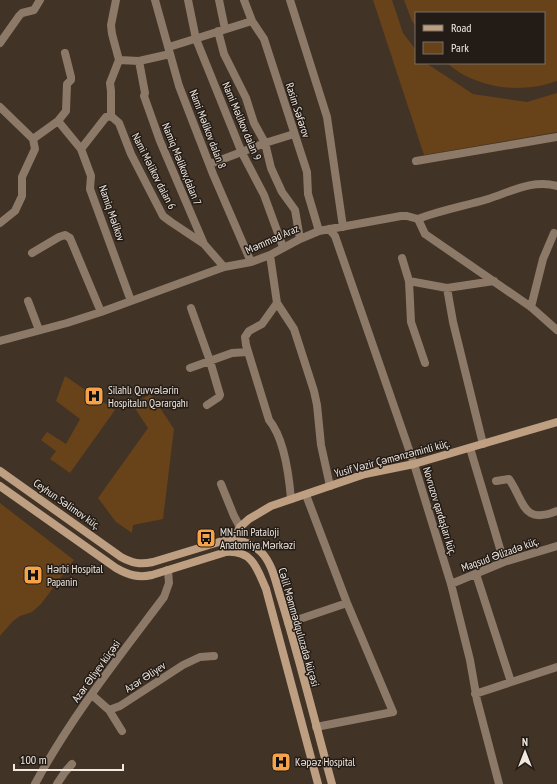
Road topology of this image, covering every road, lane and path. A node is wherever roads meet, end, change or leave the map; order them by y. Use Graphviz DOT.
graph roads {
  1 [pos="40,0"];
  2 [pos="116,0"];
  3 [pos="155,0"];
  4 [pos="188,0"];
  5 [pos="219,0"];
  6 [pos="244,0"];
  7 [pos="290,0"];
  8 [pos="252,21"];
  9 [pos="222,30"];
  10 [pos="196,39"];
  11 [pos="0,43"];
  12 [pos="169,50"];
  13 [pos="65,53"];
  14 [pos="119,60"];
  15 [pos="140,61"];
  16 [pos="0,107"];
  17 [pos="111,116"];
  18 [pos="58,120"];
  19 [pos="294,134"];
  20 [pos="557,137"];
  21 [pos="33,139"];
  22 [pos="265,143"];
  23 [pos="81,149"];
  24 [pos="242,153"];
  25 [pos="416,160"];
  26 [pos="210,164"];
  27 [pos="557,186"];
  28 [pos="418,219"];
  29 [pos="0,223"];
  30 [pos="343,227"];
  31 [pos="329,229"];
  32 [pos="319,231"];
  33 [pos="554,232"];
  34 [pos="300,239"];
  35 [pos="204,244"];
  36 [pos="283,247"];
  37 [pos="32,253"];
  38 [pos="270,255"];
  39 [pos="402,258"];
  40 [pos="251,262"];
  41 [pos="224,267"];
  42 [pos="409,281"];
  43 [pos="494,281"];
  44 [pos="447,288"];
  45 [pos="28,301"];
  46 [pos="131,301"];
  47 [pos="277,303"];
  48 [pos="531,307"];
  49 [pos="191,308"];
  50 [pos="101,312"];
  51 [pos="39,330"];
  52 [pos="557,330"];
  53 [pos="0,341"];
  54 [pos="248,352"];
  55 [pos="210,361"];
  56 [pos="425,363"];
  57 [pos="190,368"];
  58 [pos="207,405"];
  59 [pos="557,422"];
  60 [pos="483,444"];
  61 [pos="470,448"];
  62 [pos="414,464"];
  63 [pos="0,470"];
  64 [pos="496,481"];
  65 [pos="221,484"];
  66 [pos="0,486"];
  67 [pos="330,486"];
  68 [pos="306,495"];
  69 [pos="291,499"];
  70 [pos="557,511"];
  71 [pos="240,526"];
  72 [pos="95,538"];
  73 [pos="235,540"];
  74 [pos="557,546"];
  75 [pos="88,548"];
  76 [pos="234,551"];
  77 [pos="121,557"];
  78 [pos="504,562"];
  79 [pos="168,570"];
  80 [pos="476,574"];
  81 [pos="451,584"];
  82 [pos="347,603"];
  83 [pos="288,624"];
  84 [pos="214,656"];
  85 [pos="300,667"];
  86 [pos="557,667"];
  87 [pos="288,670"];
  88 [pos="511,682"];
  89 [pos="475,694"];
  90 [pos="92,695"];
  91 [pos="109,710"];
  92 [pos="316,727"];
  93 [pos="122,731"];
  94 [pos="72,764"];
  95 [pos="35,784"];
  96 [pos="57,784"];
  97 [pos="318,784"];
  98 [pos="332,784"];
  99 [pos="499,784"];
  1 -- 11 [label="street"];
  2 -- 14 [label="street"];
  3 -- 12 [label="street, Nami Məlikov dalan 8"];
  4 -- 10 [label="street, Nami Məlikov dalan 9"];
  5 -- 9 [label="street"];
  6 -- 8 [label="street, Rasim Səfərov"];
  7 -- 30 [label="street"];
  8 -- 9 [label="street"];
  8 -- 19 [label="street, Rasim Səfərov"];
  9 -- 10 [label="street"];
  9 -- 22 [label="street"];
  10 -- 12 [label="street"];
  10 -- 24 [label="street, Nami Məlikov dalan 9"];
  12 -- 15 [label="street"];
  12 -- 26 [label="street, Nami Məlikov dalan 8"];
  13 -- 18 [label="street"];
  14 -- 15 [label="street"];
  14 -- 17 [label="street"];
  15 -- 35 [label="street, Namiq Məlikov,dalan 7"];
  16 -- 21 [label="street"];
  17 -- 23 [label="street"];
  17 -- 35 [label="street, Nami Məlikov dalan 6"];
  18 -- 21 [label="street"];
  18 -- 23 [label="street, Namiq Məlikov"];
  19 -- 22 [label="street"];
  19 -- 32 [label="street, Rasim Səfərov"];
  20 -- 25 [label="street"];
  21 -- 29 [label="street"];
  22 -- 24 [label="street"];
  22 -- 34 [label="street"];
  23 -- 46 [label="street, Namiq Məlikov"];
  24 -- 26 [label="street"];
  24 -- 36 [label="street, Nami Məlikov dalan 9"];
  26 -- 40 [label="street, Nami Məlikov dalan 8"];
  27 -- 28 [label="street, Məmməd Araz"];
  28 -- 30 [label="street, Məmməd Araz"];
  28 -- 43 [label="street"];
  30 -- 31 [label="street, Məmməd Araz"];
  31 -- 32 [label="street, Məmməd Araz"];
  31 -- 62 [label="street, Novruzov qardaşları küç."];
  32 -- 34 [label="street, Məmməd Araz"];
  33 -- 48 [label="street"];
  34 -- 36 [label="street, Məmməd Araz"];
  35 -- 41 [label="street, Namiq Məlikov,dalan 7"];
  36 -- 38 [label="street, Məmməd Araz"];
  37 -- 50 [label="street"];
  38 -- 40 [label="street, Məmməd Araz"];
  38 -- 47 [label="street"];
  39 -- 42 [label="street"];
  40 -- 41 [label="street, Məmməd Araz"];
  41 -- 46 [label="street, Məmməd Araz"];
  42 -- 44 [label="street"];
  42 -- 56 [label="street"];
  43 -- 44 [label="street"];
  43 -- 48 [label="street"];
  44 -- 60 [label="street"];
  45 -- 51 [label="street"];
  46 -- 50 [label="street, Məmməd Araz"];
  47 -- 54 [label="street"];
  47 -- 67 [label="street"];
  48 -- 52 [label="street"];
  49 -- 55 [label="street"];
  50 -- 51 [label="street, Məmməd Araz"];
  51 -- 53 [label="street, Məmməd Araz"];
  54 -- 55 [label="street"];
  54 -- 69 [label="street"];
  55 -- 57 [label="street"];
  55 -- 58 [label="street"];
  59 -- 60 [label="main road, Yusif Vəzir Çəmənzəminli küç."];
  60 -- 61 [label="main road, Yusif Vəzir Çəmənzəminli küç."];
  61 -- 62 [label="main road, Yusif Vəzir Çəmənzəminli küç."];
  61 -- 78 [label="street"];
  62 -- 67 [label="main road, Yusif Vəzir Çəmənzəminli küç."];
  62 -- 81 [label="street, Novruzov qardaşları küç."];
  63 -- 72 [label="main road, Ceyhun Səlimov küç."];
  64 -- 70 [label="street"];
  65 -- 71 [label="street"];
  66 -- 75 [label="main road"];
  67 -- 68 [label="main road, Yusif Vəzir Çəmənzəminli küç."];
  68 -- 69 [label="main road, Yusif Vəzir Çəmənzəminli küç."];
  68 -- 82 [label="street"];
  69 -- 71 [label="main road, Yusif Vəzir Çəmənzəminli küç."];
  71 -- 73 [label="main road"];
  72 -- 75 [label="main road"];
  72 -- 77 [label="main road, Ceyhun Səlimov küç."];
  73 -- 76 [label="main road"];
  73 -- 77 [label="main road, Cəlil Məmmədquluzadə küçəsi"];
  73 -- 83 [label="main road, Cəlil Məmmədquluzadə küçəsi"];
  74 -- 78 [label="street, Maqsud Əlizadə küç."];
  75 -- 79 [label="main road"];
  76 -- 79 [label="main road"];
  76 -- 87 [label="main road, Cəlil Məmmədquluzadə küçəsi"];
  78 -- 80 [label="street, Maqsud Əlizadə küç."];
  79 -- 90 [label="street, Azər Əliyev küçəsi"];
  80 -- 81 [label="street, Maqsud Əlizadə küç."];
  80 -- 88 [label="street"];
  81 -- 89 [label="street, Novruzov qardaşları küç."];
  82 -- 83 [label="street"];
  82 -- 92 [label="street"];
  83 -- 85 [label="main road, Cəlil Məmmədquluzadə küçəsi"];
  84 -- 91 [label="street, Azər Əliyev"];
  85 -- 87 [label="main road"];
  85 -- 92 [label="main road, Cəlil Məmmədquluzadə küçəsi"];
  86 -- 88 [label="street"];
  87 -- 97 [label="main road, Cəlil Məmmədquluzadə küçəsi"];
  88 -- 89 [label="street"];
  89 -- 99 [label="street, Novruzov qardaşları küç."];
  90 -- 91 [label="street"];
  90 -- 95 [label="street, Azər Əliyev küçəsi"];
  91 -- 93 [label="street"];
  92 -- 98 [label="main road, Cəlil Məmmədquluzadə küçəsi"];
  94 -- 96 [label="street"];
}
